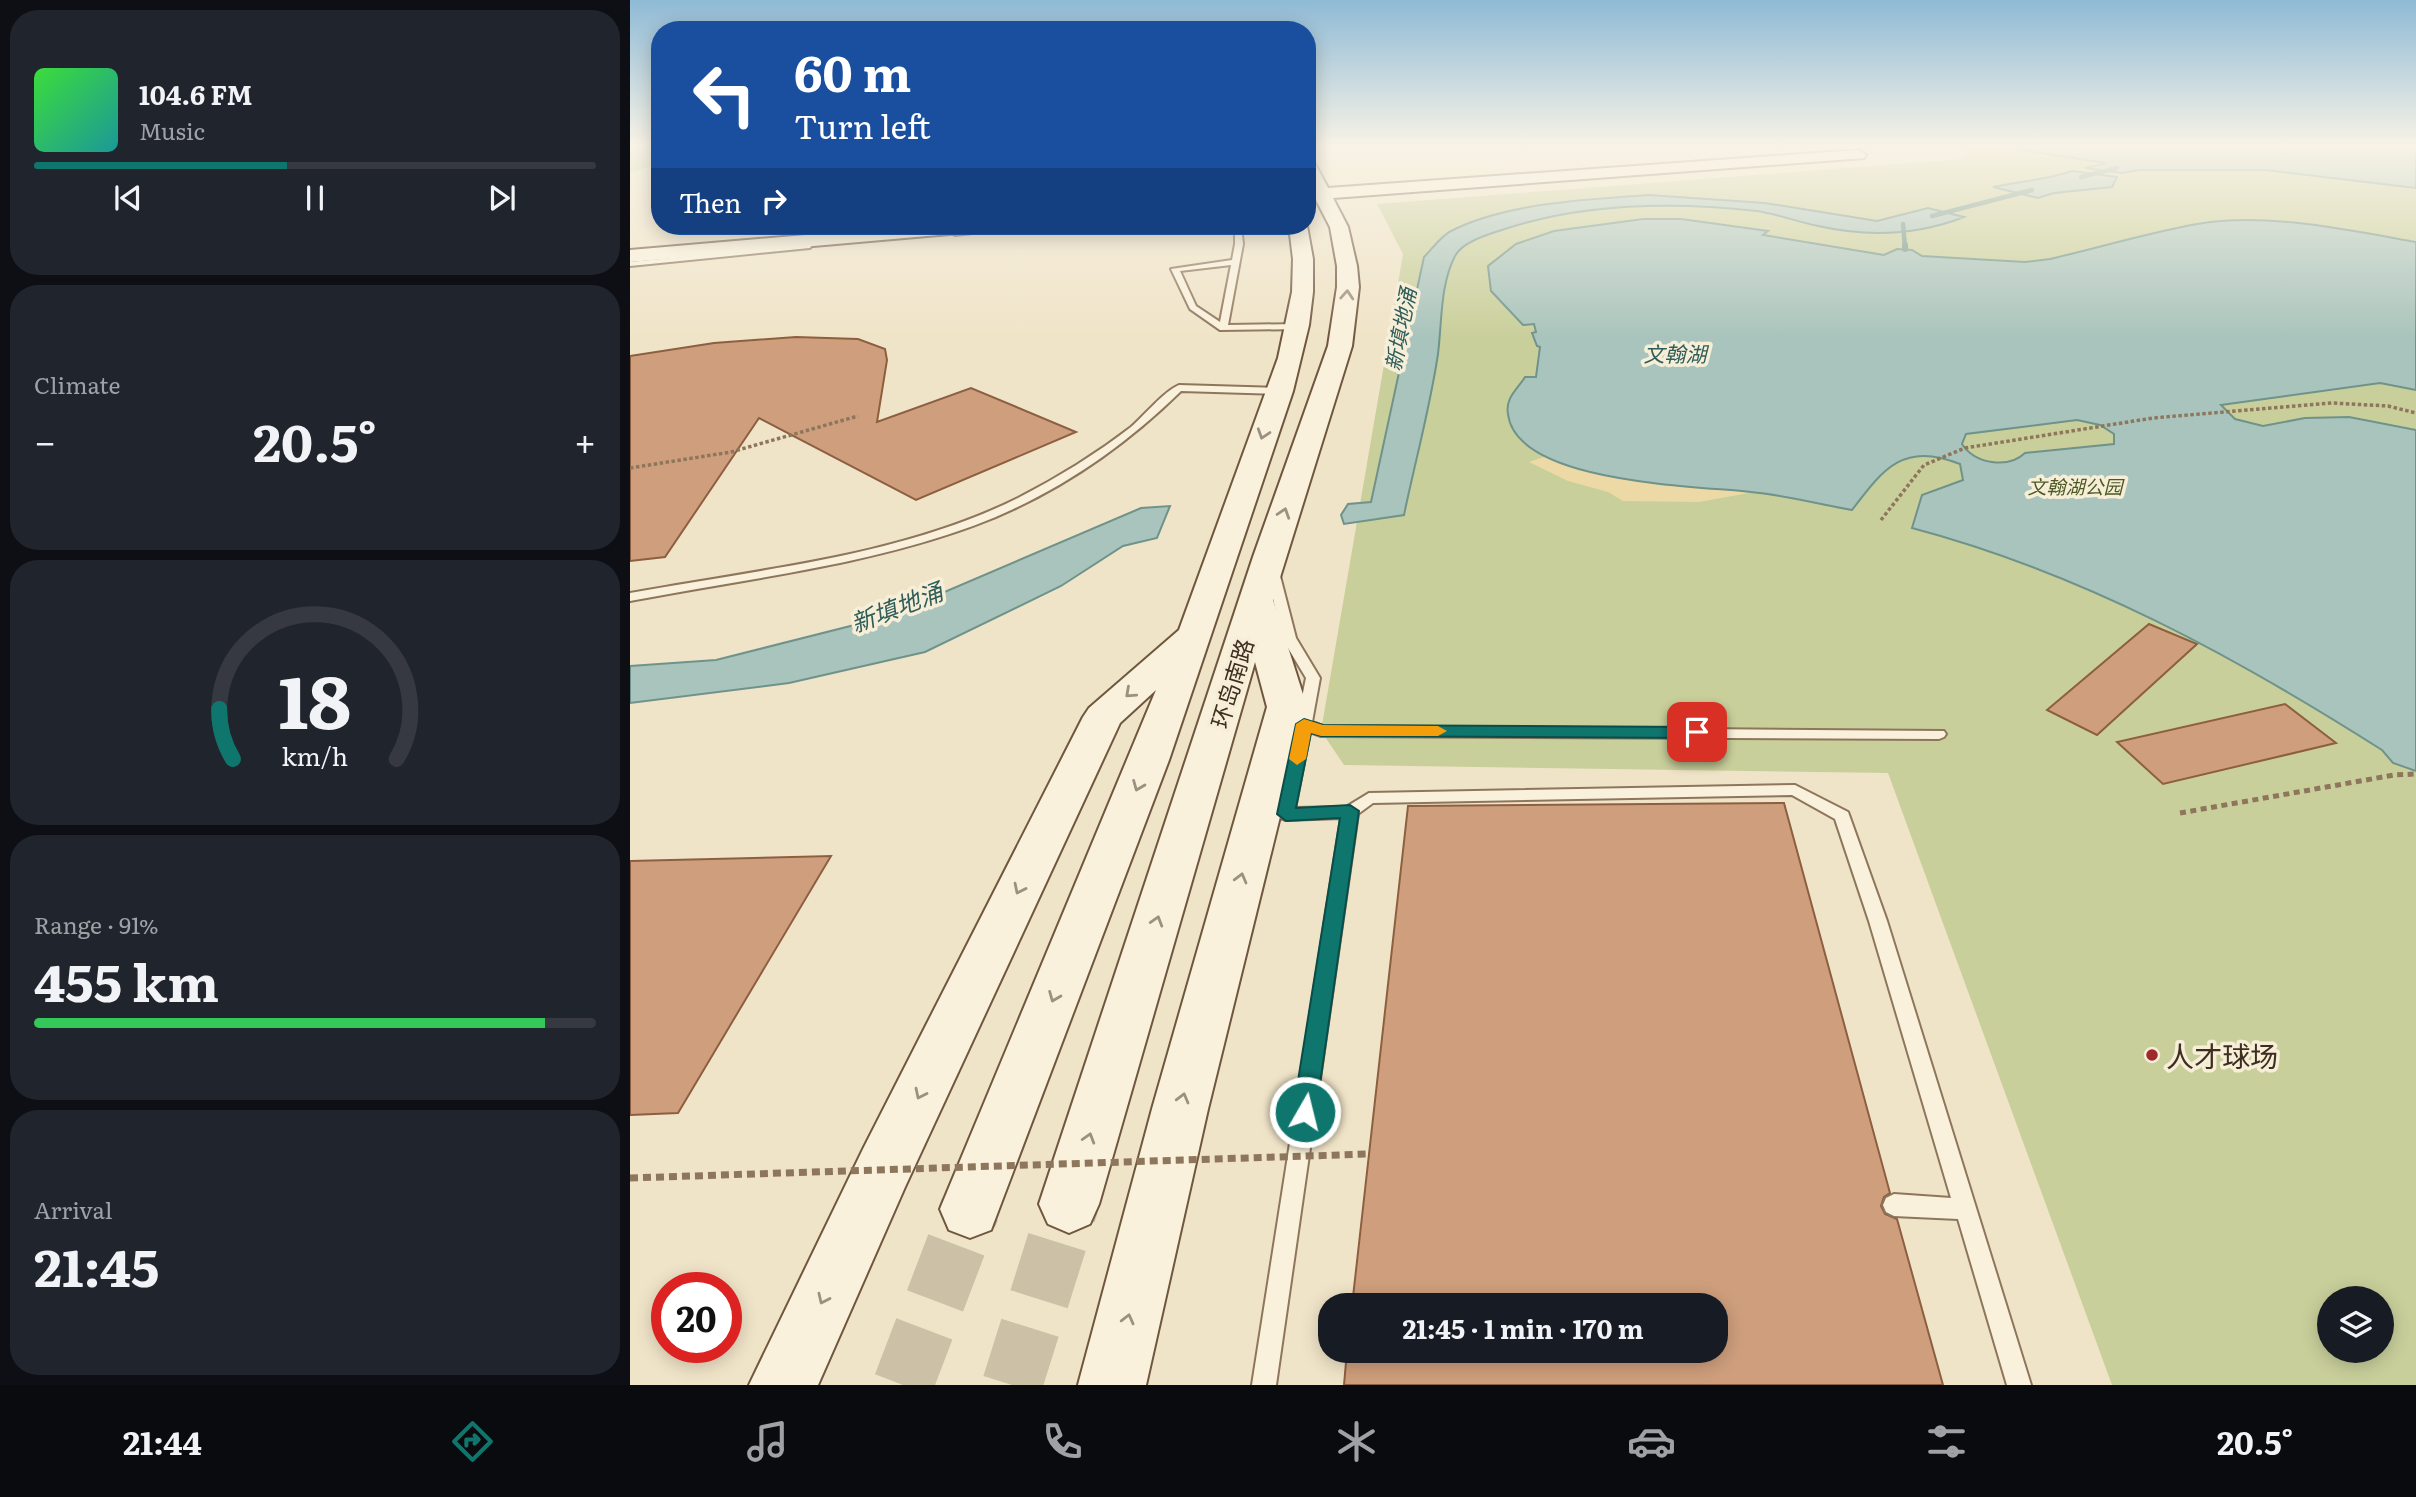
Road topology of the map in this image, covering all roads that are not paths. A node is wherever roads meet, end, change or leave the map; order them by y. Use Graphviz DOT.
graph roads {
  1 [pos="1324,209"];
  2 [pos="804,235"];
  3 [pos="870,235"];
  4 [pos="937,235"];
  5 [pos="1238,235"];
  6 [pos="1299,235"];
  7 [pos="630,250"];
  8 [pos="630,256"];
  9 [pos="1236,262"];
  10 [pos="630,264"];
  11 [pos="1298,327"];
  12 [pos="1223,328"];
  13 [pos="1277,391"];
  14 [pos="1263,579"];
  15 [pos="630,597"];
  16 [pos="1199,631"];
  17 [pos="1304,724"];
  18 [pos="1939,734"];
  19 [pos="1350,811"];
  20 [pos="1069,1204"];
  21 [pos="1894,1205"];
  22 [pos="970,1209"];
  23 [pos="1966,1209"];
  24 [pos="783,1385"];
  25 [pos="1112,1385"];
  26 [pos="1264,1385"];
  27 [pos="2019,1385"];
  14 -- 1 [label="main road, 环岛南路, one-way"];
  2 -- 7 [label="main road"];
  3 -- 8 [label="main road"];
  4 -- 10 [label="lane"];
  5 -- 9 [label="lane"];
  6 -- 11 [label="main road, 环岛南路"];
  9 -- 12 [label="lane"];
  9 -- 12 [label="lane"];
  11 -- 12 [label="lane"];
  11 -- 13 [label="main road, 环岛南路"];
  13 -- 15 [label="lane"];
  13 -- 16 [label="main road, 环岛南路, one-way"];
  14 -- 17 [label="lane"];
  20 -- 14 [label="main road, 环岛南路, one-way"];
  25 -- 14 [label="main road, one-way"];
  16 -- 22 [label="main road, 环岛南路, one-way"];
  16 -- 24 [label="main road, one-way"];
  17 -- 18 [label="lane"];
  17 -- 19 [label="lane"];
  19 -- 23 [label="lane"];
  19 -- 26 [label="lane"];
  21 -- 23 [label="lane"];
  23 -- 27 [label="lane"];
}
